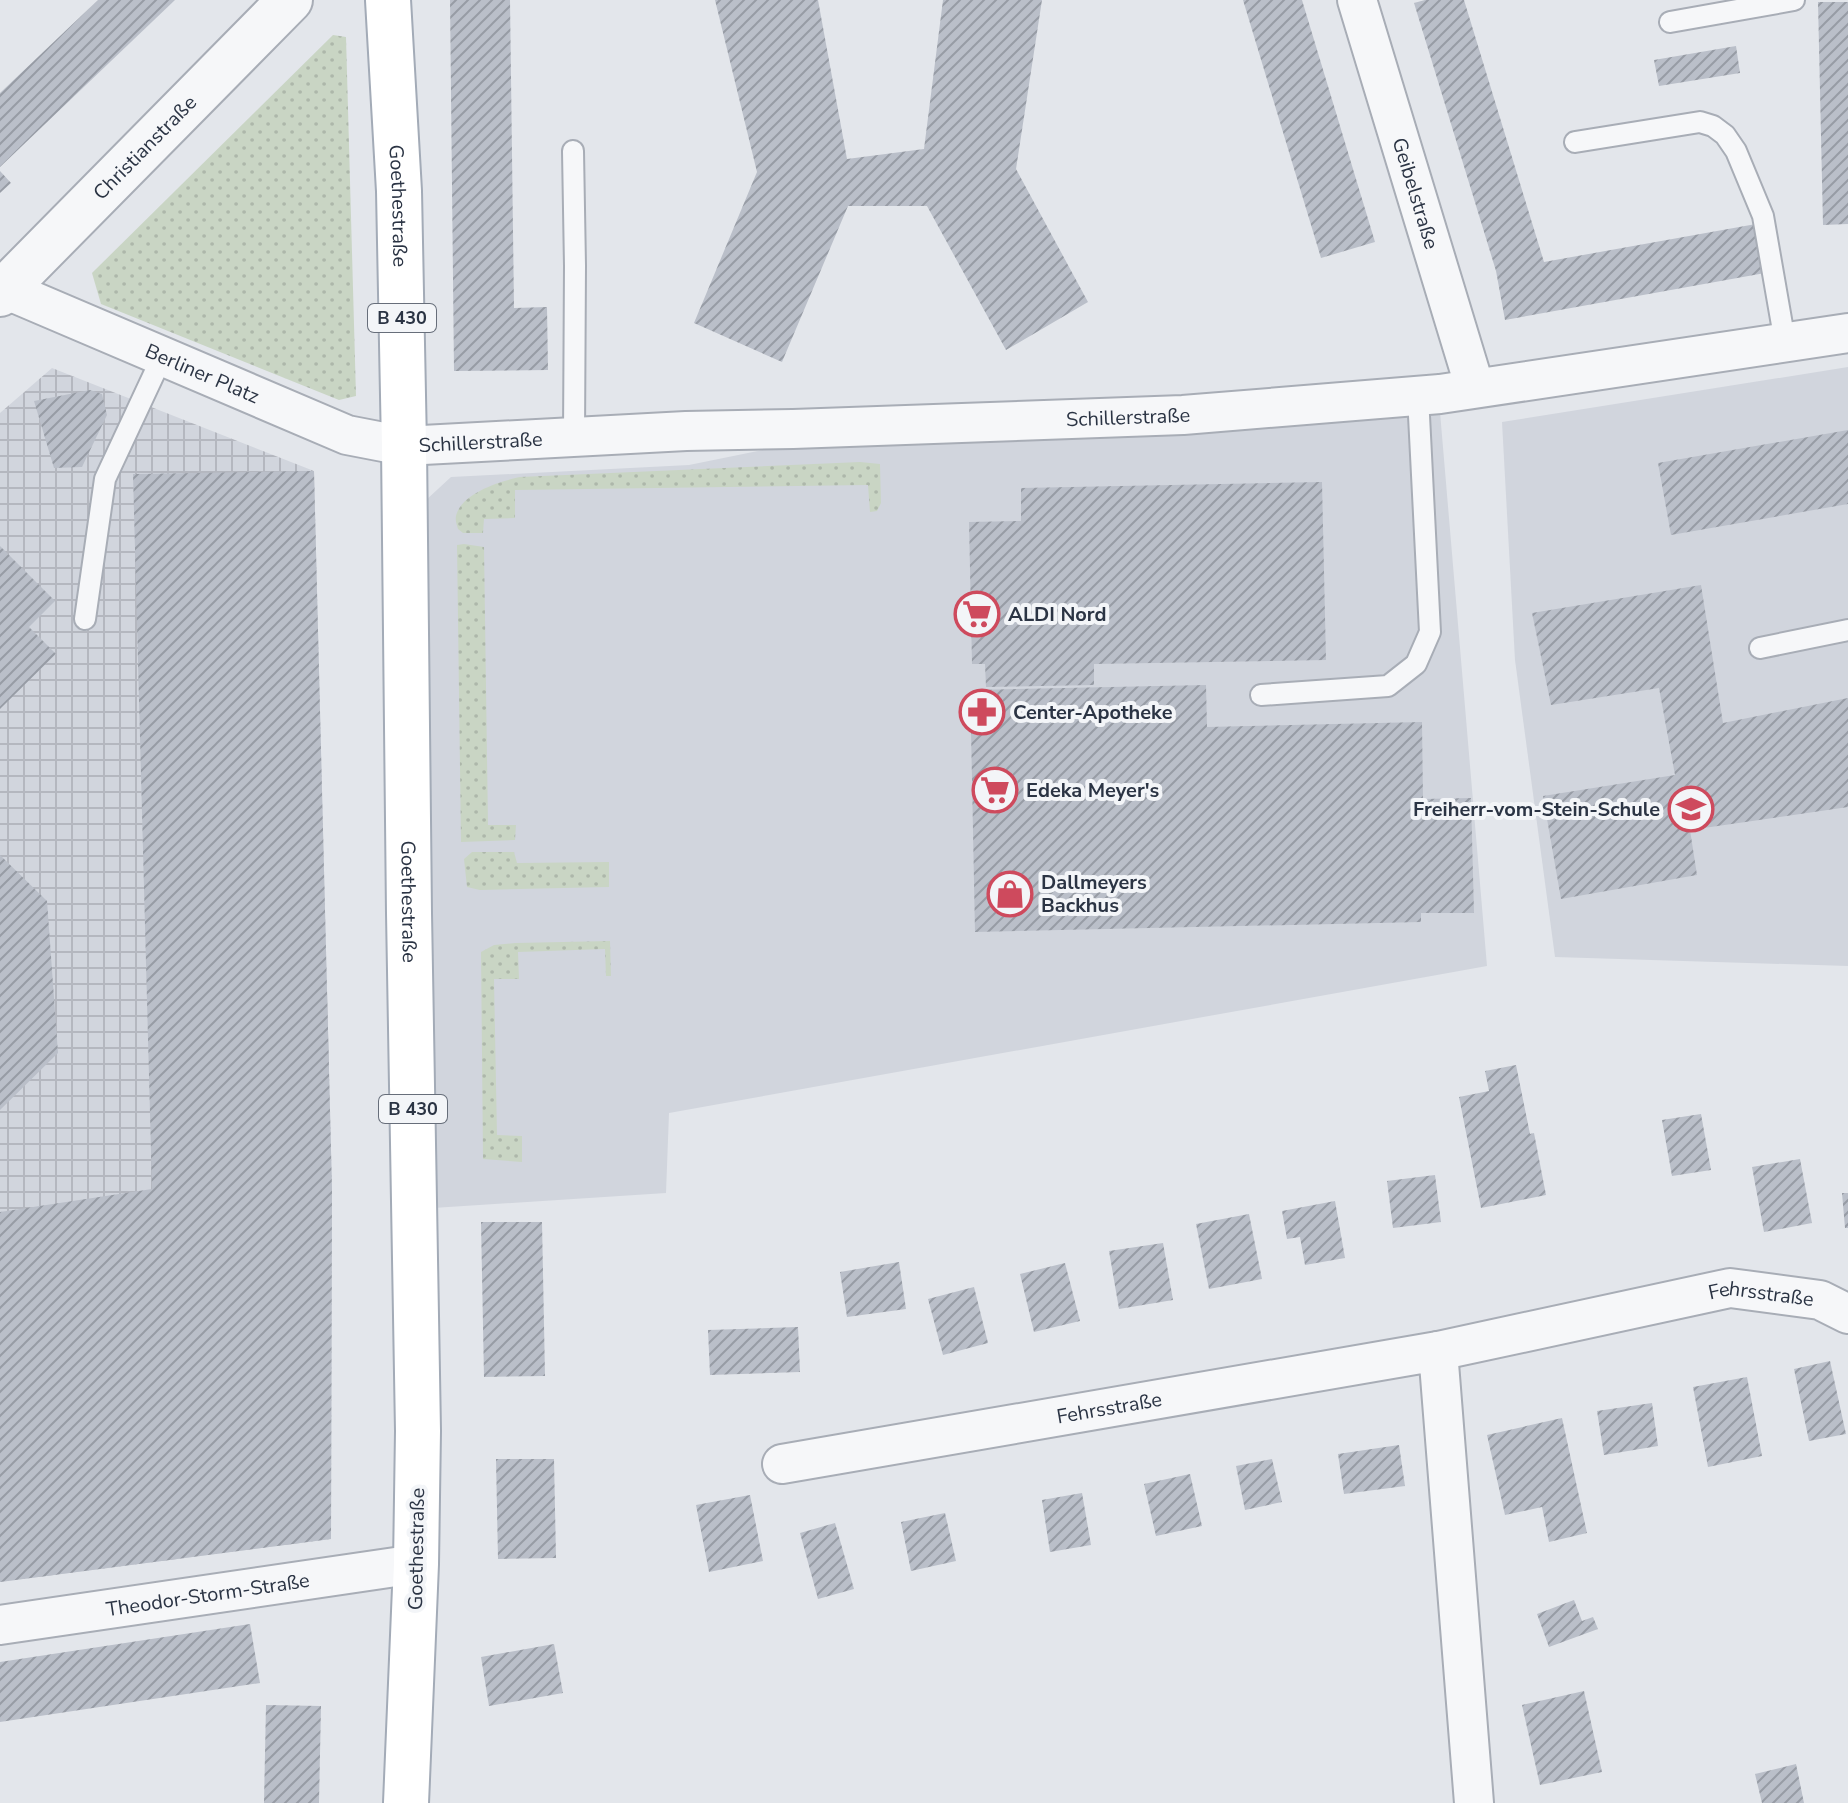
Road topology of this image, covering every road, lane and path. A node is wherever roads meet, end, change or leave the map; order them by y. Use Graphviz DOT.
graph roads {
  1 [pos="290,0"];
  2 [pos="388,0"];
  3 [pos="1357,0"];
  4 [pos="1794,0"];
  5 [pos="1670,22"];
  6 [pos="1575,142"];
  7 [pos="573,151"];
  8 [pos="1,290"];
  9 [pos="1848,333"];
  10 [pos="1785,342"];
  11 [pos="162,357"];
  12 [pos="1475,388"];
  13 [pos="1418,396"];
  14 [pos="574,435"];
  15 [pos="404,446"];
  16 [pos="85,619"];
  17 [pos="1848,630"];
  18 [pos="1760,648"];
  19 [pos="1261,695"];
  20 [pos="1848,1314"];
  21 [pos="1438,1351"];
  22 [pos="782,1464"];
  23 [pos="416,1564"];
  24 [pos="0,1625"];
  25 [pos="406,1803"];
  26 [pos="1474,1803"];
  1 -- 8 [label="street, Christianstraße"];
  2 -- 15 [label="main road, Goethestraße / B 430"];
  3 -- 12 [label="street, Geibelstraße"];
  4 -- 5 [label="lane"];
  6 -- 10 [label="lane"];
  7 -- 14 [label="lane"];
  8 -- 11 [label="street, Berliner Platz"];
  9 -- 10 [label="street, Schillerstraße"];
  10 -- 12 [label="street, Schillerstraße"];
  11 -- 15 [label="street, Berliner Platz"];
  11 -- 16 [label="lane"];
  12 -- 13 [label="street, Schillerstraße"];
  13 -- 14 [label="street, Schillerstraße"];
  13 -- 19 [label="lane"];
  14 -- 15 [label="street, Schillerstraße"];
  15 -- 23 [label="main road, Goethestraße / B 430"];
  17 -- 18 [label="lane"];
  20 -- 21 [label="street, Fehrsstraße"];
  21 -- 22 [label="street, Fehrsstraße"];
  21 -- 26 [label="street"];
  23 -- 24 [label="street, Theodor-Storm-Straße"];
  23 -- 25 [label="main road, Goethestraße / B 430"];
}
